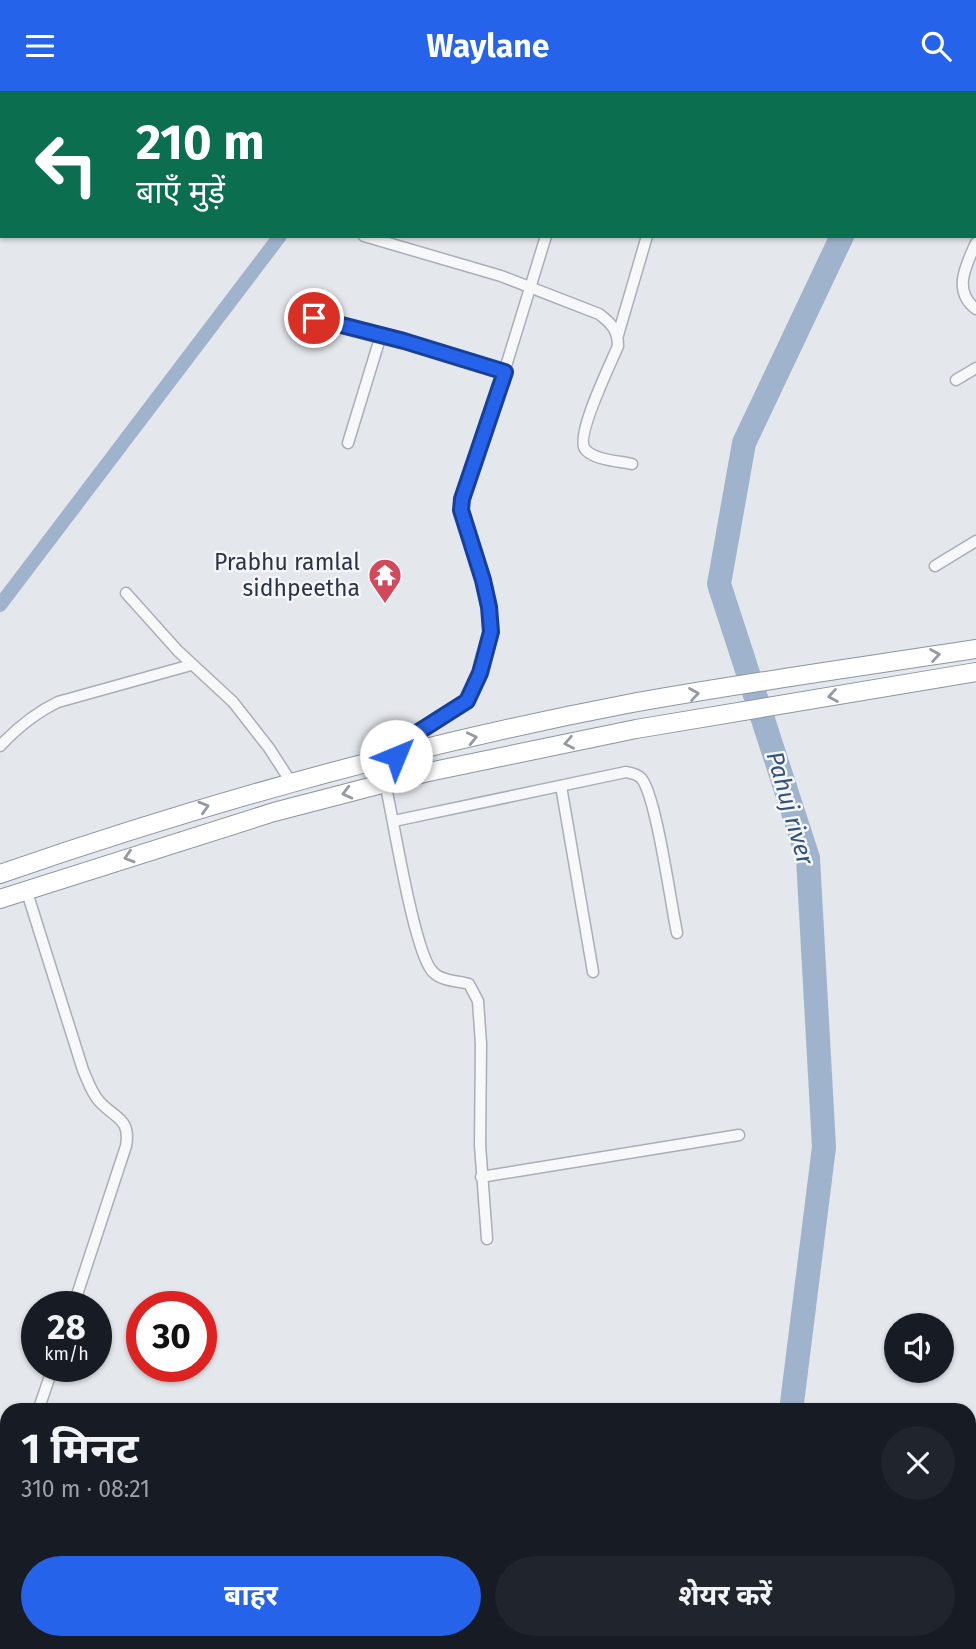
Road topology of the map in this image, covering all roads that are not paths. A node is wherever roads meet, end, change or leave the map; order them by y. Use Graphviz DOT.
graph roads {
  1 [pos="372,238"];
  2 [pos="545,238"];
  3 [pos="646,238"];
  4 [pos="976,243"];
  5 [pos="530,287"];
  6 [pos="976,309"];
  7 [pos="314,318"];
  8 [pos="381,335"];
  9 [pos="618,335"];
  10 [pos="976,368"];
  11 [pos="505,372"];
  12 [pos="956,380"];
  13 [pos="348,443"];
  14 [pos="632,464"];
  15 [pos="976,541"];
  16 [pos="935,566"];
  17 [pos="125,593"];
  18 [pos="976,649"];
  19 [pos="191,665"];
  20 [pos="976,671"];
  21 [pos="0,746"];
  22 [pos="396,756"];
  23 [pos="291,782"];
  24 [pos="385,783"];
  25 [pos="561,786"];
  26 [pos="394,821"];
  27 [pos="0,874"];
  28 [pos="26,889"];
  29 [pos="0,899"];
  30 [pos="677,933"];
  31 [pos="593,972"];
  32 [pos="739,1135"];
  33 [pos="481,1177"];
  34 [pos="487,1239"];
  35 [pos="78,1291"];
  36 [pos="48,1382"];
  37 [pos="41,1403"];
  1 -- 5 [label="street"];
  2 -- 5 [label="street"];
  3 -- 9 [label="street"];
  4 -- 6 [label="street"];
  5 -- 9 [label="street"];
  5 -- 11 [label="street"];
  7 -- 8 [label="street"];
  8 -- 11 [label="street"];
  8 -- 13 [label="street"];
  9 -- 14 [label="street"];
  10 -- 12 [label="street"];
  11 -- 22 [label="street"];
  15 -- 16 [label="street"];
  17 -- 19 [label="street"];
  22 -- 18 [label="highway, one-way"];
  19 -- 21 [label="street"];
  19 -- 23 [label="street"];
  20 -- 24 [label="highway, one-way"];
  22 -- 23 [label="highway"];
  27 -- 23 [label="highway, one-way"];
  24 -- 26 [label="street"];
  24 -- 28 [label="highway, one-way"];
  25 -- 26 [label="street"];
  25 -- 30 [label="street"];
  25 -- 31 [label="street"];
  26 -- 33 [label="street"];
  28 -- 29 [label="highway"];
  28 -- 35 [label="street"];
  32 -- 33 [label="street"];
  33 -- 34 [label="street"];
  36 -- 37 [label="street"];
}
